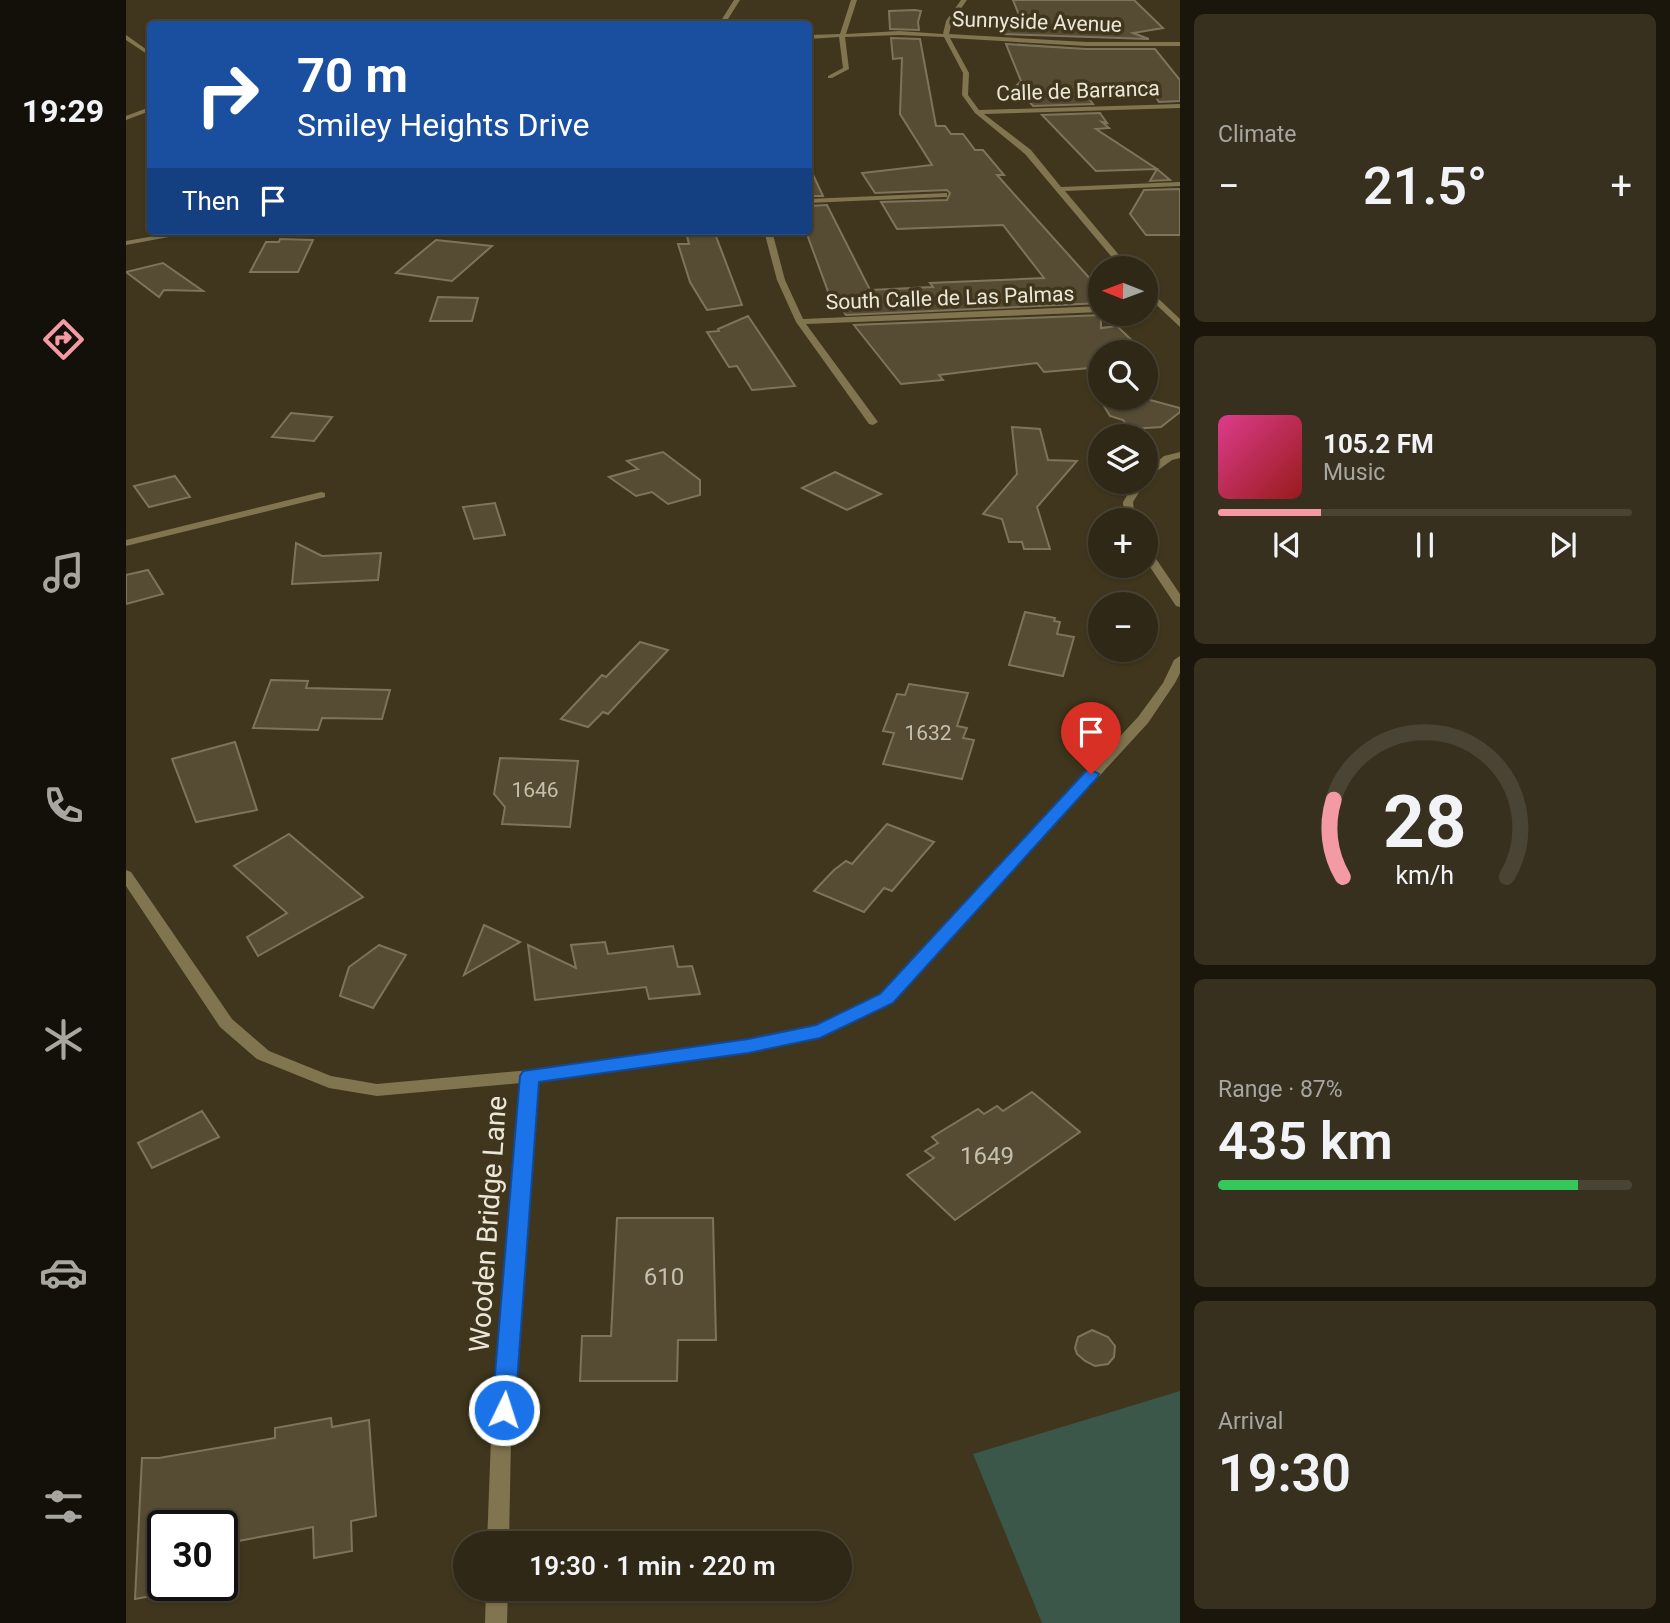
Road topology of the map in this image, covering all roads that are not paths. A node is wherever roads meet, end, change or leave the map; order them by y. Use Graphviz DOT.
graph roads {
  1 [pos="737,0"];
  2 [pos="854,0"];
  3 [pos="964,0"];
  4 [pos="725,21"];
  5 [pos="946,36"];
  6 [pos="126,37"];
  7 [pos="812,37"];
  8 [pos="842,37"];
  9 [pos="1180,44"];
  10 [pos="147,52"];
  11 [pos="830,77"];
  12 [pos="1180,106"];
  13 [pos="147,110"];
  14 [pos="977,111"];
  15 [pos="126,118"];
  16 [pos="1180,184"];
  17 [pos="1057,189"];
  18 [pos="944,195"];
  19 [pos="812,201"];
  20 [pos="173,235"];
  21 [pos="769,235"];
  22 [pos="126,243"];
  23 [pos="1116,256"];
  24 [pos="1158,303"];
  25 [pos="1158,306"];
  26 [pos="1161,306"];
  27 [pos="1088,310"];
  28 [pos="800,322"];
  29 [pos="1180,324"];
  30 [pos="873,422"];
  31 [pos="1180,455"];
  32 [pos="1158,466"];
  33 [pos="321,495"];
  34 [pos="126,543"];
  35 [pos="1158,570"];
  36 [pos="1180,603"];
  37 [pos="1180,660"];
  38 [pos="126,875"];
  39 [pos="530,1076"];
  40 [pos="498,1531"];
  41 [pos="497,1601"];
  42 [pos="496,1623"];
  1 -- 4 [label="street"];
  2 -- 8 [label="street"];
  3 -- 5 [label="street"];
  5 -- 8 [label="street, Sunnyside Avenue"];
  5 -- 9 [label="street, Sunnyside Avenue"];
  5 -- 14 [label="street"];
  6 -- 10 [label="street"];
  7 -- 8 [label="street, Sunnyside Avenue"];
  8 -- 11 [label="street"];
  12 -- 14 [label="street, Calle de Barranca"];
  13 -- 15 [label="street"];
  14 -- 17 [label="street"];
  16 -- 17 [label="street"];
  17 -- 23 [label="street"];
  18 -- 19 [label="street"];
  20 -- 22 [label="street"];
  21 -- 28 [label="street"];
  24 -- 26 [label="street"];
  25 -- 26 [label="street"];
  26 -- 29 [label="street"];
  27 -- 28 [label="street, South Calle de Las Palmas"];
  28 -- 30 [label="street"];
  31 -- 32 [label="street"];
  33 -- 34 [label="street"];
  35 -- 36 [label="street"];
  37 -- 39 [label="street"];
  38 -- 39 [label="street"];
  39 -- 40 [label="street, Wooden Bridge Lane"];
  41 -- 42 [label="street"];
}
